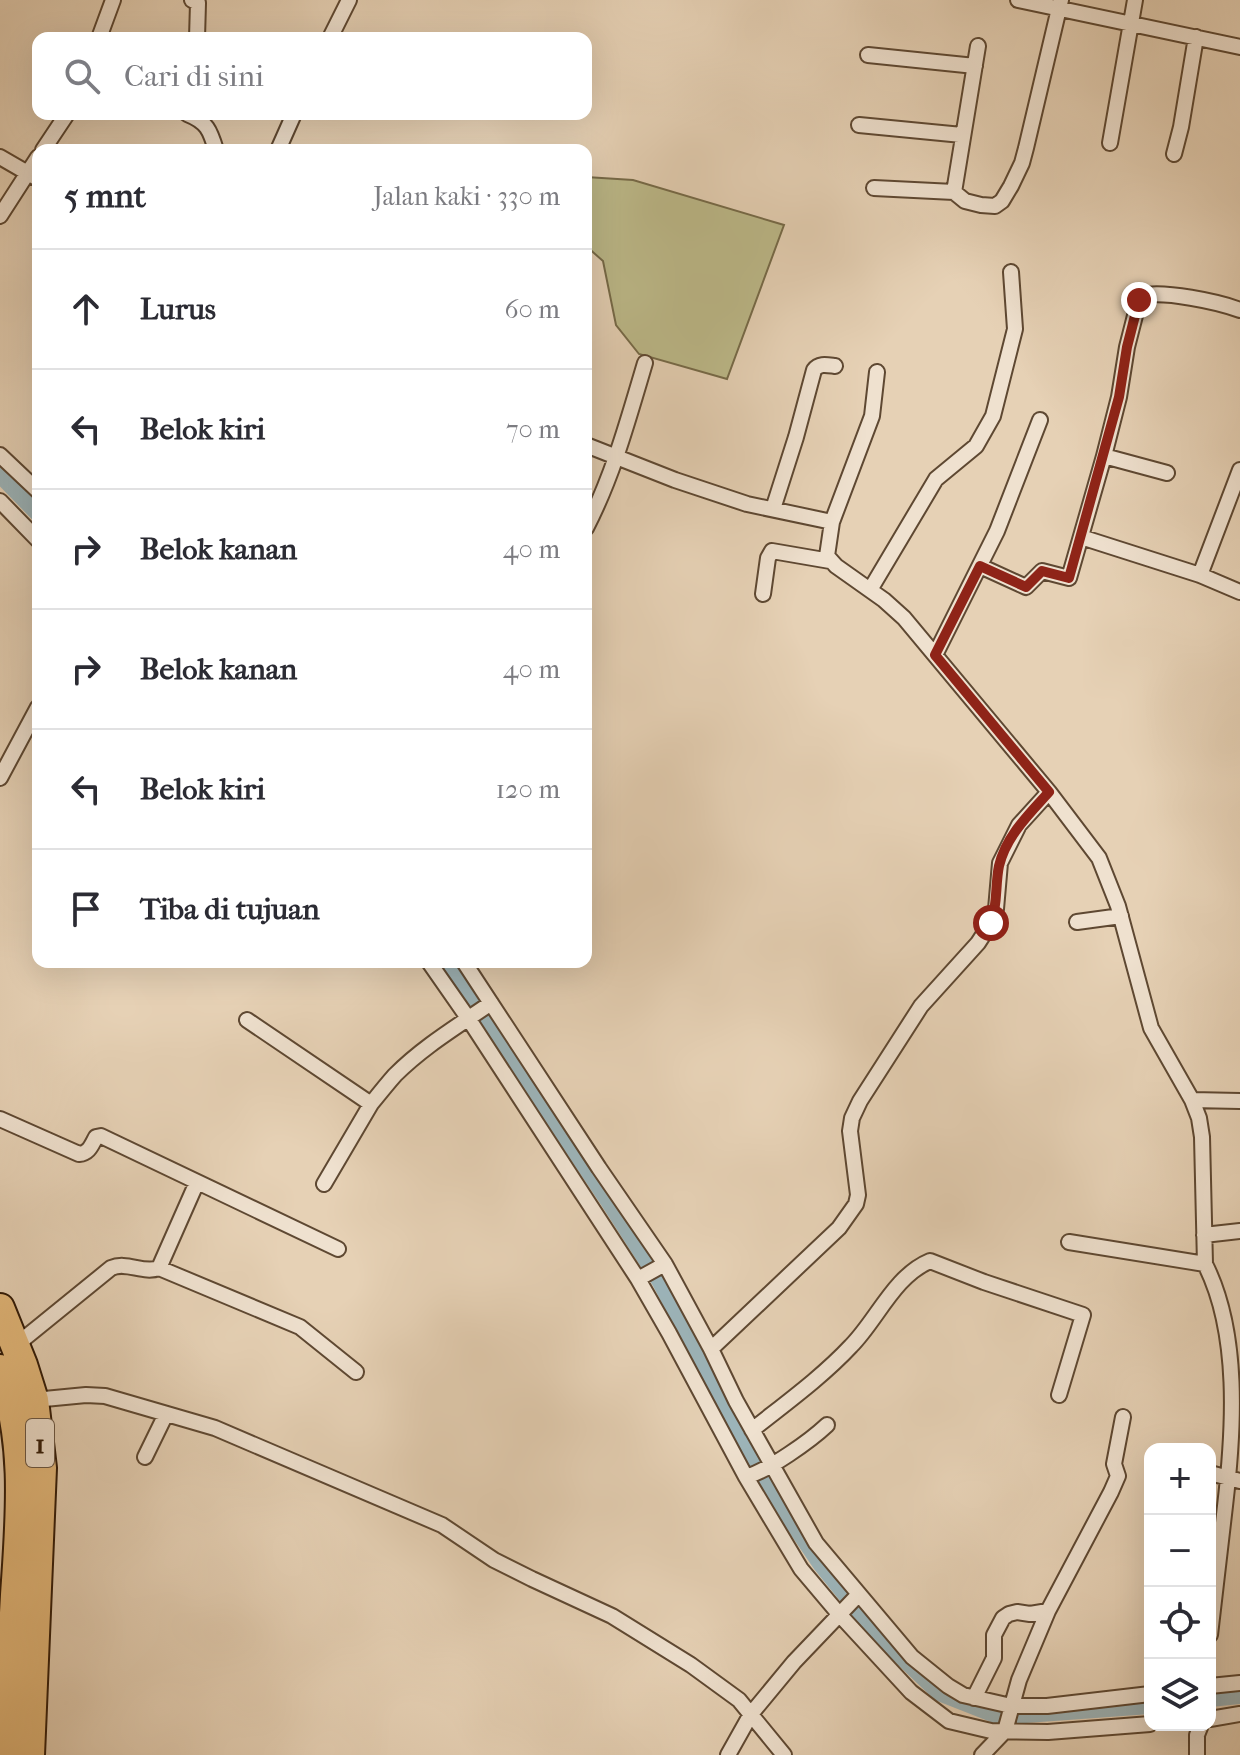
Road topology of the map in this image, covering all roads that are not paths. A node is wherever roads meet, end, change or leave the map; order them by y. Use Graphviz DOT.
graph roads {
  1 [pos="113,0"];
  2 [pos="192,0"];
  3 [pos="349,0"];
  4 [pos="1018,0"];
  5 [pos="1135,0"];
  6 [pos="1060,4"];
  7 [pos="1131,24"];
  8 [pos="101,32"];
  9 [pos="197,32"];
  10 [pos="333,32"];
  11 [pos="1196,37"];
  12 [pos="978,46"];
  13 [pos="1240,47"];
  14 [pos="868,55"];
  15 [pos="975,66"];
  16 [pos="63,120"];
  17 [pos="200,120"];
  18 [pos="291,120"];
  19 [pos="859,125"];
  20 [pos="962,135"];
  21 [pos="1110,143"];
  22 [pos="47,144"];
  23 [pos="214,144"];
  24 [pos="281,144"];
  25 [pos="1174,154"];
  26 [pos="0,157"];
  27 [pos="32,174"];
  28 [pos="32,176"];
  29 [pos="874,188"];
  30 [pos="954,192"];
  31 [pos="0,216"];
  32 [pos="1011,272"];
  33 [pos="1240,310"];
  34 [pos="645,363"];
  35 [pos="835,366"];
  36 [pos="877,372"];
  37 [pos="1040,420"];
  38 [pos="592,447"];
  39 [pos="0,455"];
  40 [pos="1104,456"];
  41 [pos="617,457"];
  42 [pos="1240,470"];
  43 [pos="1167,473"];
  44 [pos="32,485"];
  45 [pos="0,501"];
  46 [pos="773,509"];
  47 [pos="592,516"];
  48 [pos="832,522"];
  49 [pos="32,534"];
  50 [pos="1081,537"];
  51 [pos="830,561"];
  52 [pos="980,566"];
  53 [pos="1200,575"];
  54 [pos="870,590"];
  55 [pos="1240,592"];
  56 [pos="763,594"];
  57 [pos="935,655"];
  58 [pos="32,718"];
  59 [pos="0,778"];
  60 [pos="1049,792"];
  61 [pos="1121,916"];
  62 [pos="1077,922"];
  63 [pos="435,968"];
  64 [pos="466,968"];
  65 [pos="479,1010"];
  66 [pos="247,1020"];
  67 [pos="1192,1100"];
  68 [pos="1240,1101"];
  69 [pos="371,1104"];
  70 [pos="0,1119"];
  71 [pos="197,1182"];
  72 [pos="324,1184"];
  73 [pos="1240,1231"];
  74 [pos="1204,1235"];
  75 [pos="1069,1242"];
  76 [pos="338,1249"];
  77 [pos="1205,1264"];
  78 [pos="662,1266"];
  79 [pos="159,1268"];
  80 [pos="640,1278"];
  81 [pos="0,1308"];
  82 [pos="711,1349"];
  83 [pos="8,1357"];
  84 [pos="356,1372"];
  85 [pos="1059,1395"];
  86 [pos="34,1400"];
  87 [pos="723,1408"];
  88 [pos="166,1414"];
  89 [pos="1123,1417"];
  90 [pos="7,1425"];
  91 [pos="827,1425"];
  92 [pos="752,1430"];
  93 [pos="145,1457"];
  94 [pos="759,1471"];
  95 [pos="1234,1479"];
  96 [pos="1216,1596"];
  97 [pos="856,1597"];
  98 [pos="1048,1611"];
  99 [pos="841,1613"];
  100 [pos="1240,1683"];
  101 [pos="1216,1685"];
  102 [pos="1144,1695"];
  103 [pos="974,1698"];
  104 [pos="751,1714"];
  105 [pos="1240,1714"];
  106 [pos="1008,1718"];
  107 [pos="1216,1718"];
  108 [pos="1144,1724"];
  109 [pos="1199,1731"];
  110 [pos="6,1755"];
  111 [pos="30,1755"];
  112 [pos="728,1755"];
  113 [pos="784,1755"];
  114 [pos="982,1755"];
  115 [pos="1197,1755"];
  1 -- 8 [label="street"];
  2 -- 9 [label="street"];
  3 -- 10 [label="street"];
  4 -- 6 [label="street"];
  5 -- 7 [label="street"];
  6 -- 7 [label="street"];
  6 -- 30 [label="street"];
  7 -- 11 [label="street"];
  7 -- 21 [label="street"];
  11 -- 13 [label="street"];
  11 -- 25 [label="street"];
  12 -- 15 [label="street"];
  14 -- 15 [label="street"];
  15 -- 20 [label="street"];
  16 -- 22 [label="street"];
  17 -- 23 [label="street"];
  18 -- 24 [label="street"];
  19 -- 20 [label="street"];
  20 -- 30 [label="street"];
  26 -- 27 [label="street"];
  28 -- 31 [label="street"];
  29 -- 30 [label="street"];
  32 -- 54 [label="street"];
  33 -- 40 [label="street"];
  34 -- 41 [label="street"];
  35 -- 46 [label="street"];
  36 -- 48 [label="street"];
  37 -- 52 [label="street"];
  38 -- 41 [label="street"];
  39 -- 44 [label="street"];
  40 -- 43 [label="street"];
  40 -- 50 [label="street"];
  41 -- 46 [label="street"];
  41 -- 47 [label="street"];
  42 -- 53 [label="street"];
  45 -- 49 [label="street"];
  46 -- 48 [label="street"];
  48 -- 51 [label="street"];
  50 -- 52 [label="street"];
  50 -- 53 [label="street"];
  51 -- 54 [label="street"];
  51 -- 56 [label="street"];
  52 -- 57 [label="street"];
  53 -- 55 [label="street"];
  54 -- 57 [label="street"];
  57 -- 60 [label="street"];
  58 -- 59 [label="street"];
  60 -- 61 [label="street"];
  60 -- 82 [label="street"];
  61 -- 62 [label="street"];
  61 -- 67 [label="street"];
  63 -- 65 [label="street"];
  64 -- 65 [label="street"];
  65 -- 69 [label="street"];
  65 -- 78 [label="street"];
  65 -- 80 [label="street"];
  66 -- 69 [label="street"];
  67 -- 68 [label="street"];
  67 -- 74 [label="street"];
  69 -- 72 [label="street"];
  70 -- 71 [label="street"];
  71 -- 76 [label="street"];
  71 -- 79 [label="street"];
  73 -- 74 [label="street"];
  74 -- 77 [label="street"];
  75 -- 77 [label="street"];
  77 -- 95 [label="street"];
  78 -- 80 [label="street"];
  78 -- 82 [label="street"];
  79 -- 83 [label="street"];
  79 -- 84 [label="street"];
  80 -- 87 [label="street"];
  81 -- 83 [label="highway, 1"];
  82 -- 87 [label="street"];
  83 -- 86 [label="highway, 1"];
  83 -- 90 [label="highway, 1"];
  85 -- 92 [label="street"];
  86 -- 88 [label="street"];
  86 -- 111 [label="highway, 1"];
  87 -- 92 [label="street"];
  87 -- 94 [label="street"];
  88 -- 93 [label="street"];
  88 -- 104 [label="street"];
  89 -- 98 [label="street"];
  90 -- 110 [label="highway, 1"];
  91 -- 94 [label="street"];
  92 -- 94 [label="street"];
  94 -- 97 [label="street"];
  94 -- 99 [label="street"];
  95 -- 96 [label="street"];
  97 -- 99 [label="street"];
  97 -- 103 [label="street"];
  98 -- 103 [label="street"];
  98 -- 106 [label="street"];
  99 -- 104 [label="street"];
  99 -- 106 [label="street"];
  100 -- 101 [label="street"];
  102 -- 106 [label="street"];
  103 -- 106 [label="street"];
  104 -- 112 [label="street"];
  104 -- 113 [label="street"];
  105 -- 107 [label="street"];
  106 -- 108 [label="street"];
  106 -- 114 [label="street"];
  109 -- 115 [label="street"];
}
